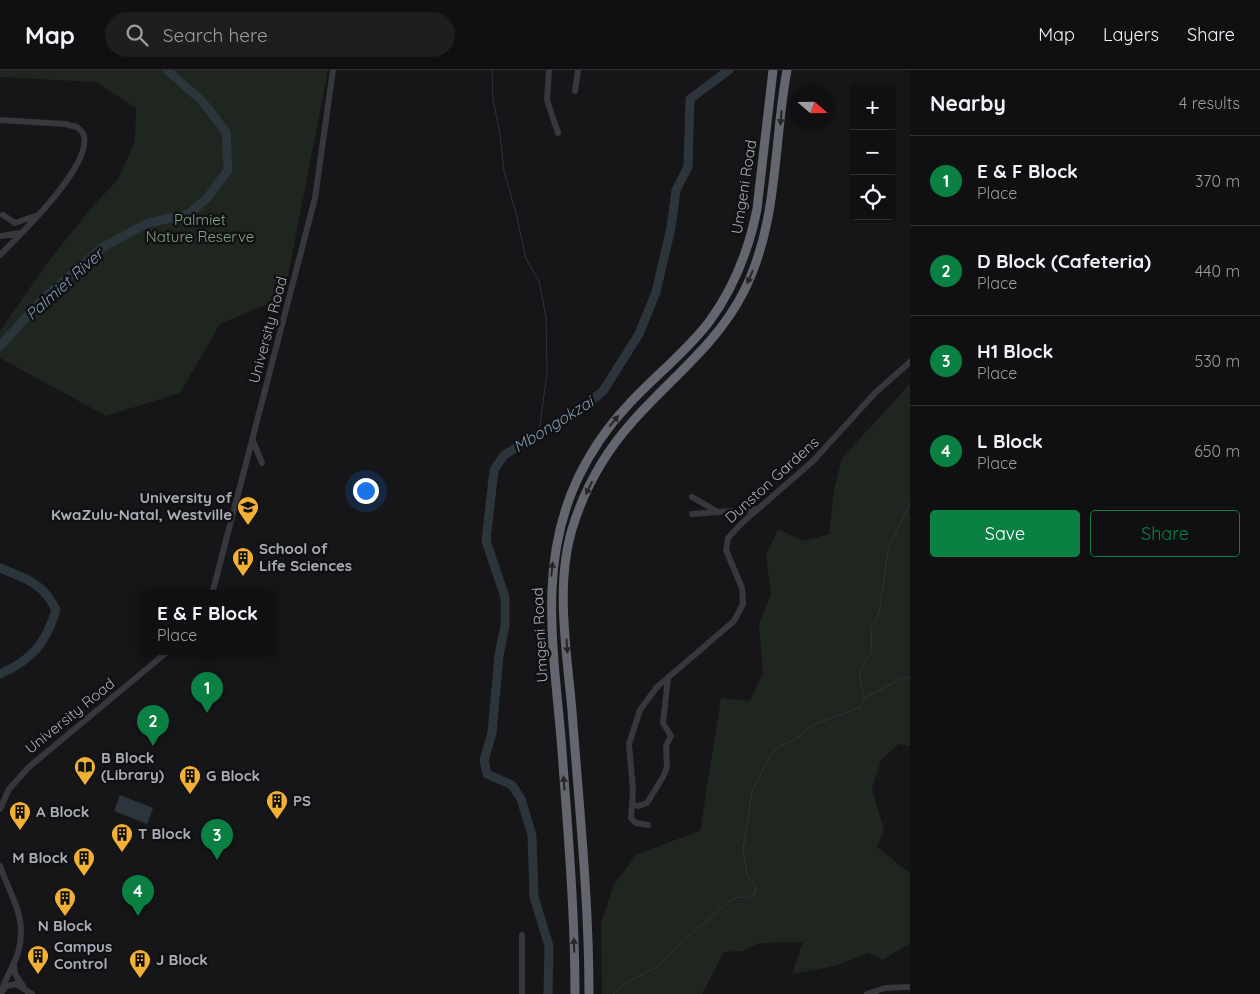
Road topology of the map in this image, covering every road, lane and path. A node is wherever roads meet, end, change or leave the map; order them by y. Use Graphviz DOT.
graph roads {
  1 [pos="333,70"];
  2 [pos="550,70"];
  3 [pos="578,70"];
  4 [pos="773,70"];
  5 [pos="788,70"];
  6 [pos="575,91"];
  7 [pos="0,120"];
  8 [pos="558,133"];
  9 [pos="3,215"];
  10 [pos="36,216"];
  11 [pos="21,232"];
  12 [pos="0,236"];
  13 [pos="0,255"];
  14 [pos="910,362"];
  15 [pos="253,441"];
  16 [pos="262,463"];
  17 [pos="692,497"];
  18 [pos="758,509"];
  19 [pos="718,512"];
  20 [pos="692,514"];
  21 [pos="213,590"];
  22 [pos="163,655"];
  23 [pos="668,678"];
  24 [pos="632,804"];
  25 [pos="0,809"];
  26 [pos="648,825"];
  27 [pos="0,866"];
  28 [pos="522,935"];
  29 [pos="14,963"];
  30 [pos="24,987"];
  31 [pos="910,987"];
  32 [pos="885,991"];
  33 [pos="1,993"];
  34 [pos="32,994"];
  35 [pos="522,994"];
  36 [pos="575,994"];
  37 [pos="589,994"];
  38 [pos="867,994"];
  1 -- 15 [label="street, University Road"];
  2 -- 8 [label="street"];
  3 -- 6 [label="street"];
  36 -- 4 [label="highway, Umgeni Road, one-way"];
  5 -- 37 [label="highway, Umgeni Road, one-way"];
  7 -- 10 [label="street"];
  9 -- 10 [label="street"];
  10 -- 11 [label="street"];
  11 -- 12 [label="street"];
  11 -- 13 [label="street"];
  14 -- 18 [label="street, Dunston Gardens"];
  15 -- 16 [label="street"];
  15 -- 21 [label="street, University Road"];
  17 -- 19 [label="street"];
  18 -- 19 [label="street"];
  18 -- 23 [label="street, Dunston Gardens"];
  19 -- 20 [label="street"];
  22 -- 25 [label="street, University Road"];
  23 -- 24 [label="street, Dunston Gardens"];
  23 -- 24 [label="street"];
  24 -- 26 [label="street, Dunston Gardens"];
  27 -- 29 [label="street"];
  28 -- 35 [label="street"];
  29 -- 30 [label="street"];
  29 -- 33 [label="street"];
  30 -- 33 [label="street"];
  30 -- 34 [label="street"];
  31 -- 32 [label="street"];
  32 -- 38 [label="street"];
}
